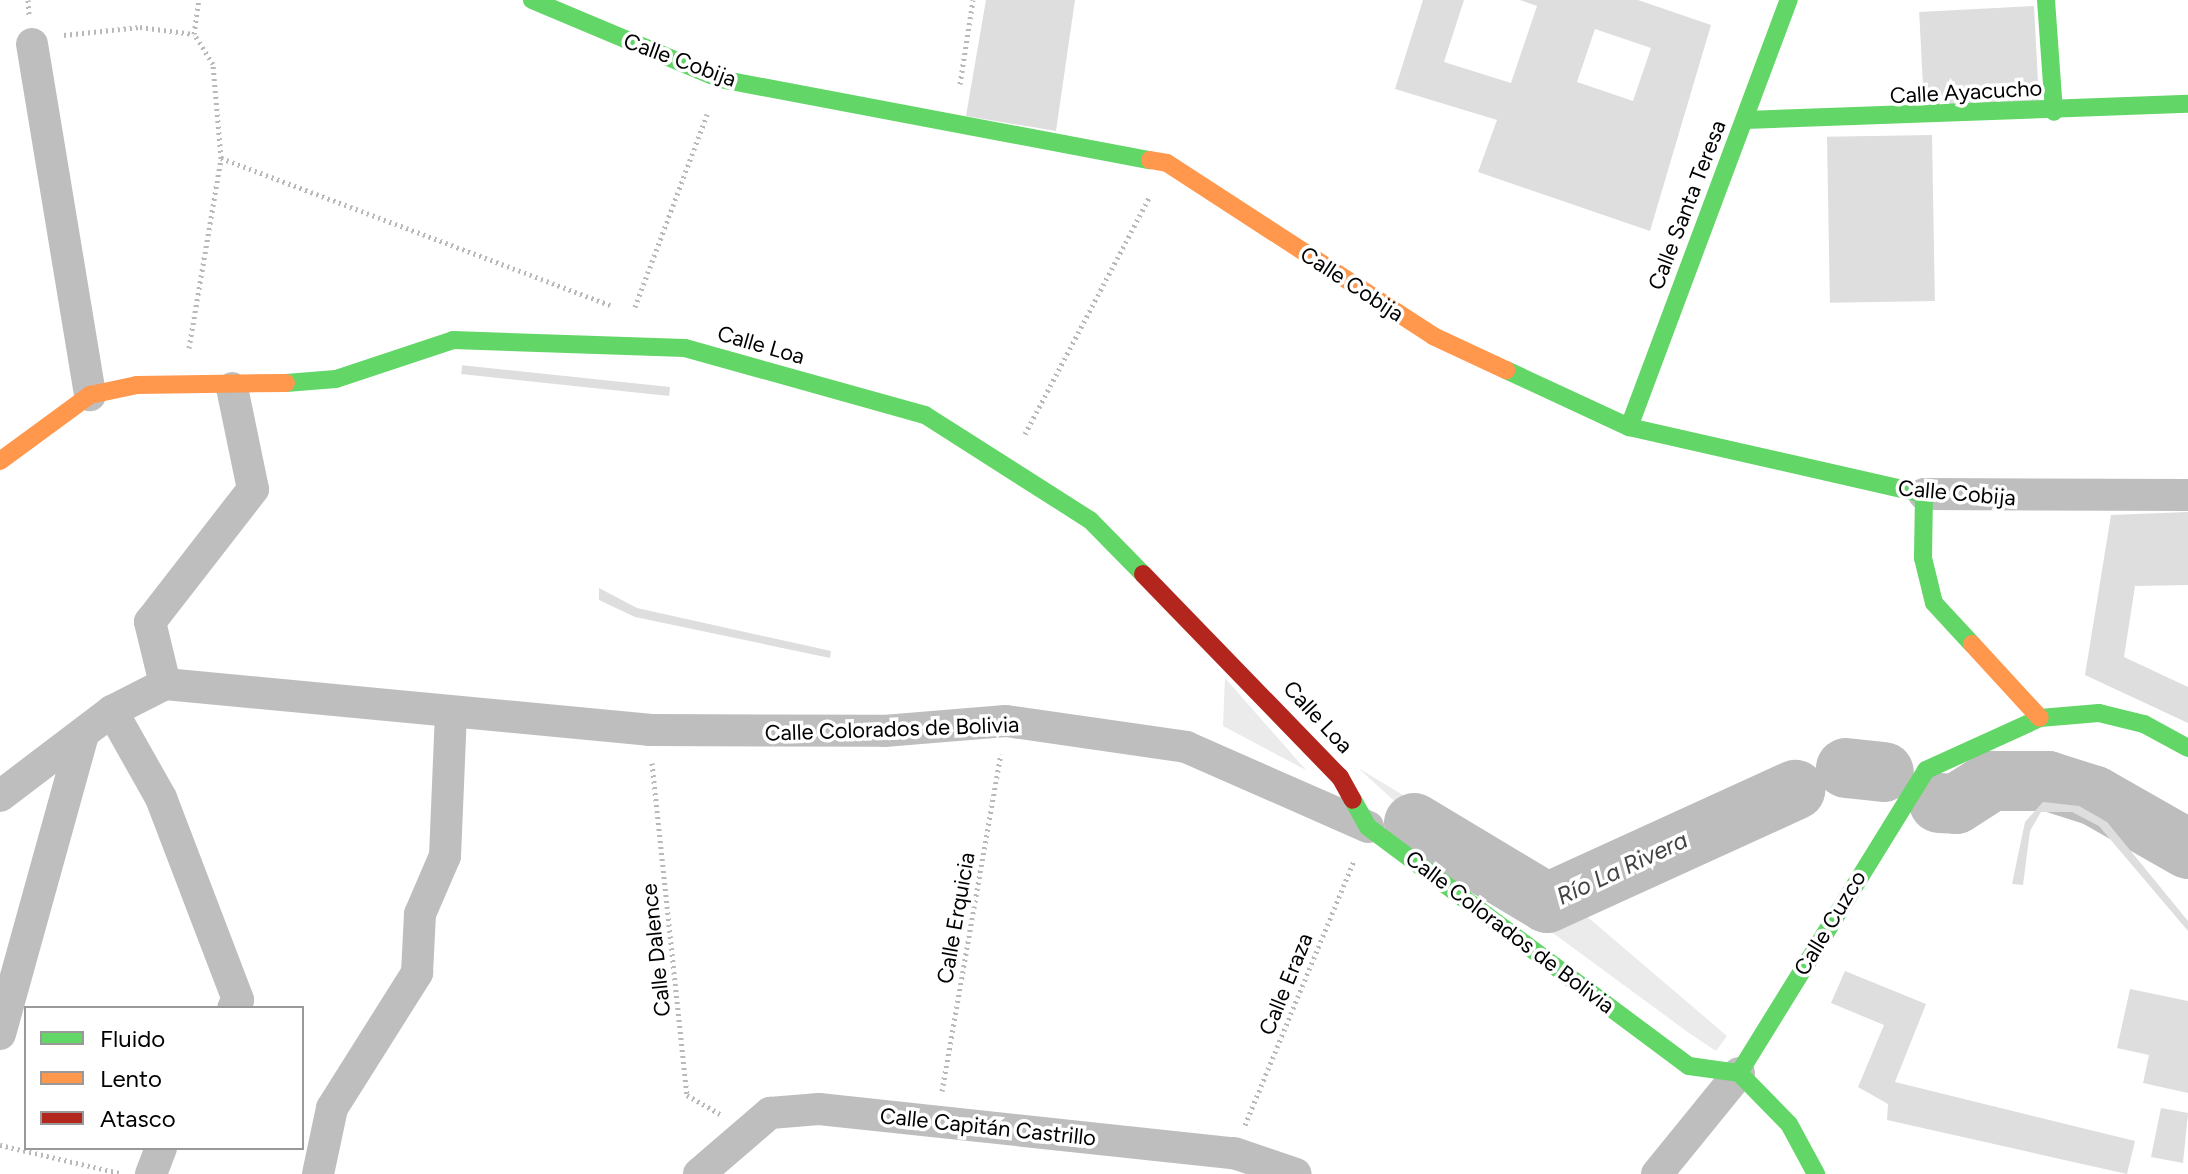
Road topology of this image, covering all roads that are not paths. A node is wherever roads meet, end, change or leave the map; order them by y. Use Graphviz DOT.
graph roads {
  1 [pos="532,0"];
  2 [pos="1789,0"];
  3 [pos="2046,0"];
  4 [pos="32,44"];
  5 [pos="2188,104"];
  6 [pos="2054,112"];
  7 [pos="1745,120"];
  8 [pos="232,388"];
  9 [pos="90,395"];
  10 [pos="1629,427"];
  11 [pos="0,461"];
  12 [pos="1924,494"];
  13 [pos="2188,495"];
  14 [pos="165,684"];
  15 [pos="112,711"];
  16 [pos="451,715"];
  17 [pos="2040,718"];
  18 [pos="83,734"];
  19 [pos="2188,748"];
  20 [pos="0,796"];
  21 [pos="1368,827"];
  22 [pos="234,1006"];
  23 [pos="0,1034"];
  24 [pos="1739,1073"];
  25 [pos="160,1150"];
  26 [pos="151,1174"];
  27 [pos="318,1174"];
  28 [pos="699,1174"];
  29 [pos="1296,1174"];
  30 [pos="1657,1174"];
  31 [pos="1816,1174"];
  1 -- 10 [label="main road, Calle Cobija"];
  2 -- 7 [label="main road, Calle Santa Teresa"];
  3 -- 6 [label="main road"];
  4 -- 9 [label="street"];
  5 -- 6 [label="main road, Calle Ayacucho"];
  6 -- 7 [label="main road, Calle Ayacucho"];
  7 -- 10 [label="main road, Calle Santa Teresa"];
  8 -- 9 [label="main road, Calle Loa"];
  8 -- 14 [label="street"];
  8 -- 21 [label="main road, Calle Loa"];
  9 -- 11 [label="main road, Calle Loa"];
  10 -- 12 [label="main road, Calle Cobija"];
  12 -- 13 [label="street, Calle Cobija"];
  12 -- 17 [label="main road"];
  14 -- 15 [label="street"];
  14 -- 16 [label="street, Calle Colorados de Bolivia"];
  15 -- 18 [label="street"];
  15 -- 22 [label="street"];
  16 -- 21 [label="street, Calle Colorados de Bolivia"];
  16 -- 27 [label="street"];
  17 -- 19 [label="main road, Calle Cuzco"];
  17 -- 24 [label="main road, Calle Cuzco"];
  18 -- 20 [label="street"];
  18 -- 23 [label="street"];
  21 -- 24 [label="main road, Calle Colorados de Bolivia"];
  24 -- 30 [label="street, Calle Cuzco"];
  24 -- 31 [label="main road"];
  25 -- 26 [label="street"];
  28 -- 29 [label="street, Calle Capitán Castrillo"];
}
